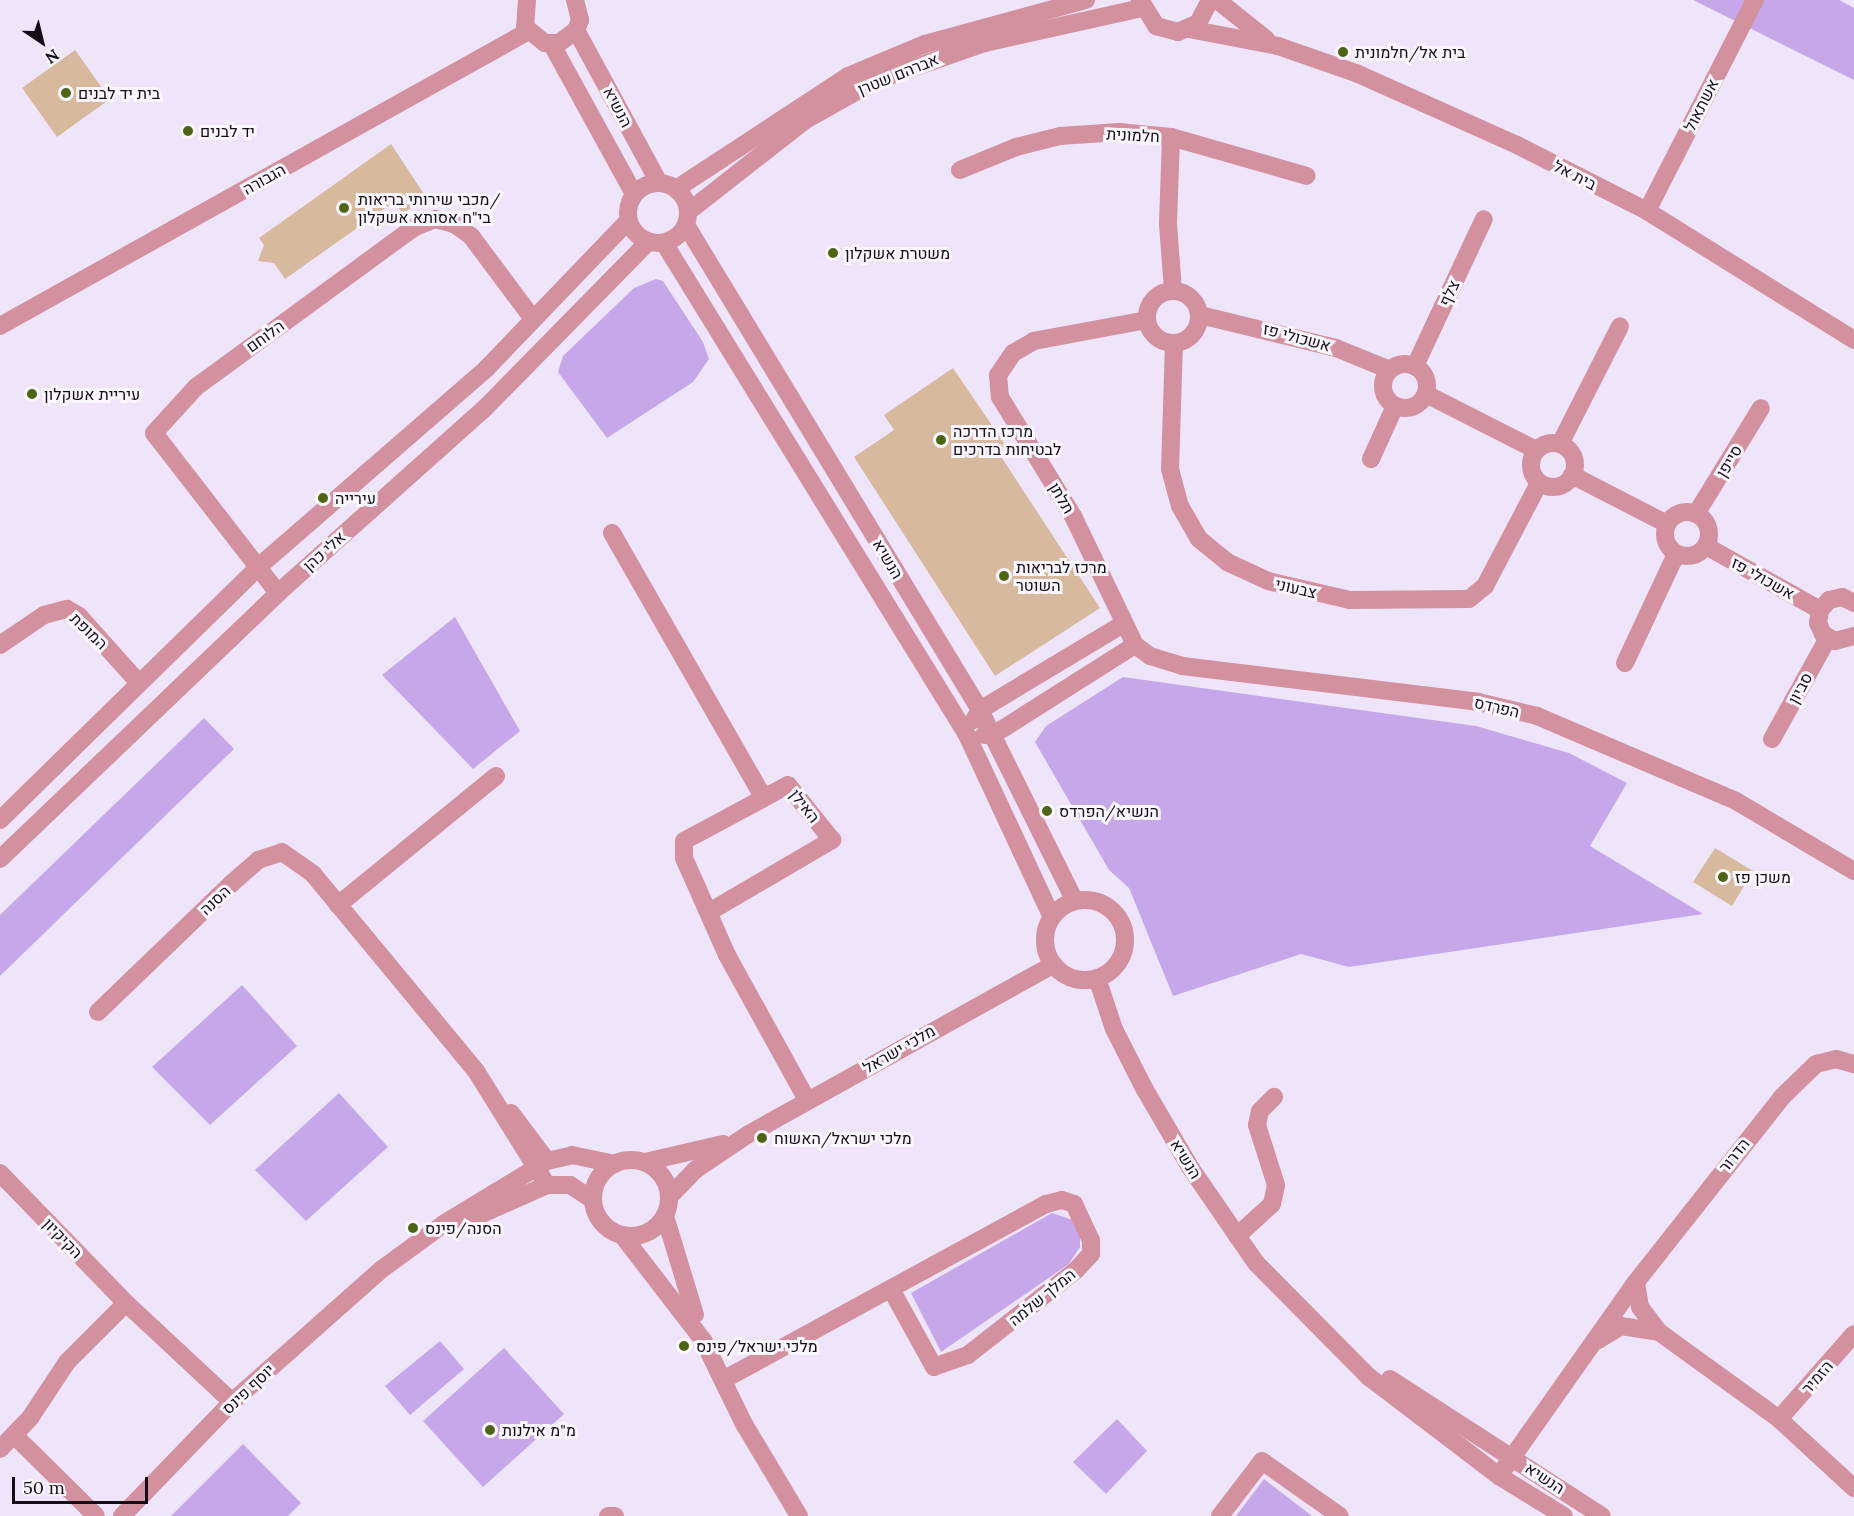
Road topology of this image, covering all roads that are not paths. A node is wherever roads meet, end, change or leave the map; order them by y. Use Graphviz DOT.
graph roads {
  1 [pos="527,0"];
  2 [pos="576,0"];
  3 [pos="1086,0"];
  4 [pos="1210,0"];
  5 [pos="1217,0"];
  6 [pos="1755,0"];
  7 [pos="1141,4"];
  8 [pos="1189,29"];
  9 [pos="576,30"];
  10 [pos="528,32"];
  11 [pos="551,43"];
  12 [pos="1278,46"];
  13 [pos="1171,136"];
  14 [pos="960,170"];
  15 [pos="1307,176"];
  16 [pos="667,186"];
  17 [pos="634,194"];
  18 [pos="1647,211"];
  19 [pos="687,218"];
  20 [pos="1484,219"];
  21 [pos="628,221"];
  22 [pos="656,242"];
  23 [pos="1173,290"];
  24 [pos="1200,315"];
  25 [pos="533,319"];
  26 [pos="1147,320"];
  27 [pos="0,326"];
  28 [pos="1620,326"];
  29 [pos="1854,340"];
  30 [pos="1174,343"];
  31 [pos="1415,366"];
  32 [pos="1390,370"];
  33 [pos="1426,394"];
  34 [pos="1395,406"];
  35 [pos="1761,408"];
  36 [pos="1560,444"];
  37 [pos="1536,450"];
  38 [pos="1371,459"];
  39 [pos="1572,475"];
  40 [pos="1539,483"];
  41 [pos="1696,514"];
  42 [pos="1667,524"];
  43 [pos="612,533"];
  44 [pos="1706,546"];
  45 [pos="1676,554"];
  46 [pos="256,569"];
  47 [pos="278,593"];
  48 [pos="1852,597"];
  49 [pos="1820,610"];
  50 [pos="1123,624"];
  51 [pos="1854,636"];
  52 [pos="1828,638"];
  53 [pos="0,645"];
  54 [pos="1135,645"];
  55 [pos="1625,663"];
  56 [pos="139,683"];
  57 [pos="980,710"];
  58 [pos="967,735"];
  59 [pos="993,735"];
  60 [pos="1772,739"];
  61 [pos="496,776"];
  62 [pos="763,797"];
  63 [pos="0,820"];
  64 [pos="0,859"];
  65 [pos="1854,871"];
  66 [pos="1075,901"];
  67 [pos="338,905"];
  68 [pos="709,912"];
  69 [pos="1052,917"];
  70 [pos="1053,965"];
  71 [pos="1097,978"];
  72 [pos="98,1012"];
  73 [pos="1854,1064"];
  74 [pos="1274,1097"];
  75 [pos="807,1100"];
  76 [pos="747,1135"];
  77 [pos="645,1162"];
  78 [pos="540,1164"];
  79 [pos="615,1164"];
  80 [pos="0,1173"];
  81 [pos="547,1185"];
  82 [pos="669,1197"];
  83 [pos="592,1200"];
  84 [pos="665,1216"];
  85 [pos="622,1235"];
  86 [pos="1237,1236"];
  87 [pos="382,1269"];
  88 [pos="1636,1282"];
  89 [pos="892,1291"];
  90 [pos="126,1303"];
  91 [pos="1308,1320"];
  92 [pos="1659,1332"];
  93 [pos="1854,1334"];
  94 [pos="703,1340"];
  95 [pos="1590,1347"];
  96 [pos="723,1380"];
  97 [pos="232,1402"];
  98 [pos="1779,1419"];
  99 [pos="16,1437"];
  100 [pos="0,1449"];
  101 [pos="1512,1457"];
  102 [pos="1499,1476"];
  103 [pos="1854,1488"];
  104 [pos="96,1516"];
  105 [pos="122,1516"];
  106 [pos="608,1516"];
  107 [pos="615,1516"];
  108 [pos="799,1516"];
  109 [pos="1220,1516"];
  110 [pos="1340,1516"];
  111 [pos="1564,1516"];
  112 [pos="1602,1516"];
  1 -- 10 [label="street"];
  2 -- 9 [label="street"];
  3 -- 16 [label="street, אברהם שטרן"];
  4 -- 8 [label="street"];
  5 -- 12 [label="street, בית אל"];
  6 -- 18 [label="street, אשתאול"];
  7 -- 8 [label="street, בית אל"];
  7 -- 19 [label="street, אברהם שטרן"];
  8 -- 12 [label="street, בית אל"];
  9 -- 11 [label="street"];
  9 -- 16 [label="street, הנשיא"];
  10 -- 11 [label="street"];
  10 -- 27 [label="street, הגבורה"];
  11 -- 17 [label="street, הנשיא"];
  12 -- 18 [label="street, בית אל"];
  13 -- 14 [label="street, חלמונית"];
  13 -- 15 [label="street, חלמונית"];
  13 -- 23 [label="street"];
  16 -- 17 [label="street, אברהם שטרן"];
  16 -- 19 [label="street, הנשיא"];
  17 -- 21 [label="street"];
  18 -- 29 [label="street, בית אל"];
  19 -- 22 [label="street, אברהם שטרן"];
  19 -- 57 [label="street, הנשיא"];
  20 -- 31 [label="street, צלף"];
  21 -- 22 [label="street, הנשיא"];
  21 -- 25 [label="street, אלי כהן"];
  22 -- 47 [label="street, אלי כהן"];
  22 -- 58 [label="street, הנשיא"];
  23 -- 24 [label="street"];
  23 -- 26 [label="street"];
  24 -- 30 [label="street"];
  24 -- 32 [label="street, אשכולי פז"];
  25 -- 46 [label="street, אלי כהן"];
  25 -- 46 [label="street, הלוחם"];
  26 -- 30 [label="street"];
  26 -- 50 [label="street, תלתן"];
  28 -- 36 [label="street"];
  30 -- 40 [label="street, צבעוני"];
  31 -- 32 [label="street"];
  31 -- 33 [label="street"];
  32 -- 34 [label="street"];
  33 -- 34 [label="street"];
  33 -- 37 [label="street"];
  34 -- 38 [label="street"];
  35 -- 41 [label="street, סייפן"];
  36 -- 37 [label="street"];
  36 -- 39 [label="street"];
  37 -- 40 [label="street"];
  39 -- 40 [label="street"];
  39 -- 42 [label="street"];
  41 -- 42 [label="street"];
  41 -- 44 [label="street"];
  42 -- 45 [label="street"];
  43 -- 62 [label="street"];
  44 -- 45 [label="street"];
  44 -- 49 [label="street, אשכולי פז"];
  45 -- 55 [label="street"];
  46 -- 47 [label="street, הלוחם"];
  46 -- 56 [label="street, אלי כהן"];
  47 -- 64 [label="street, אלי כהן"];
  48 -- 49 [label="street"];
  49 -- 52 [label="street"];
  50 -- 54 [label="street"];
  50 -- 57 [label="street"];
  51 -- 52 [label="street"];
  52 -- 60 [label="street, סביון"];
  53 -- 56 [label="street, המופת"];
  54 -- 59 [label="street"];
  54 -- 65 [label="street, הפרדס"];
  56 -- 63 [label="street, אלי כהן"];
  57 -- 58 [label="street"];
  57 -- 59 [label="street, הנשיא"];
  58 -- 59 [label="street"];
  58 -- 69 [label="street, הנשיא"];
  59 -- 66 [label="street, הנשיא"];
  61 -- 67 [label="street"];
  62 -- 68 [label="street, האילן"];
  62 -- 68 [label="street, האילן"];
  66 -- 69 [label="street"];
  66 -- 71 [label="street"];
  67 -- 72 [label="street, הסנה"];
  67 -- 78 [label="street, הסנה"];
  68 -- 75 [label="street, האילן"];
  69 -- 70 [label="street"];
  70 -- 71 [label="street"];
  70 -- 75 [label="street, מלכי ישראל"];
  71 -- 86 [label="street, הנשיא"];
  73 -- 88 [label="street, הדרור"];
  74 -- 86 [label="street"];
  75 -- 76 [label="street, מלכי ישראל"];
  76 -- 77 [label="street, מלכי ישראל"];
  76 -- 82 [label="street, מלכי ישראל"];
  77 -- 79 [label="street"];
  77 -- 82 [label="street"];
  78 -- 79 [label="street, יוסף פינס"];
  78 -- 81 [label="street, הסנה"];
  78 -- 87 [label="street, יוסף פינס"];
  79 -- 83 [label="street"];
  80 -- 90 [label="street, הקיקיון"];
  81 -- 83 [label="street"];
  81 -- 87 [label="street, יוסף פינס"];
  82 -- 84 [label="street"];
  83 -- 85 [label="street"];
  84 -- 85 [label="street"];
  84 -- 94 [label="street"];
  85 -- 94 [label="street"];
  86 -- 91 [label="street, הנשיא"];
  87 -- 97 [label="street, יוסף פינס"];
  88 -- 92 [label="street, הדרור"];
  88 -- 95 [label="street, הדרור"];
  89 -- 89 [label="street, המלך שלמה"];
  89 -- 96 [label="street, המלך שלמה"];
  90 -- 97 [label="street, הקיקיון"];
  90 -- 99 [label="street"];
  91 -- 101 [label="street, הנשיא"];
  91 -- 102 [label="street, הנשיא"];
  92 -- 95 [label="street, הדרור"];
  92 -- 98 [label="street, הדרור"];
  93 -- 98 [label="street, הזמיר"];
  94 -- 96 [label="street"];
  95 -- 101 [label="street, הדרור"];
  96 -- 108 [label="street"];
  97 -- 105 [label="street, יוסף פינס"];
  98 -- 103 [label="street, הדרור"];
  99 -- 100 [label="street"];
  99 -- 104 [label="street"];
  101 -- 102 [label="street, הדרור"];
  101 -- 112 [label="street, הנשיא"];
  102 -- 111 [label="street, הנשיא"];
  106 -- 107 [label="street"];
  109 -- 110 [label="street"];
}
